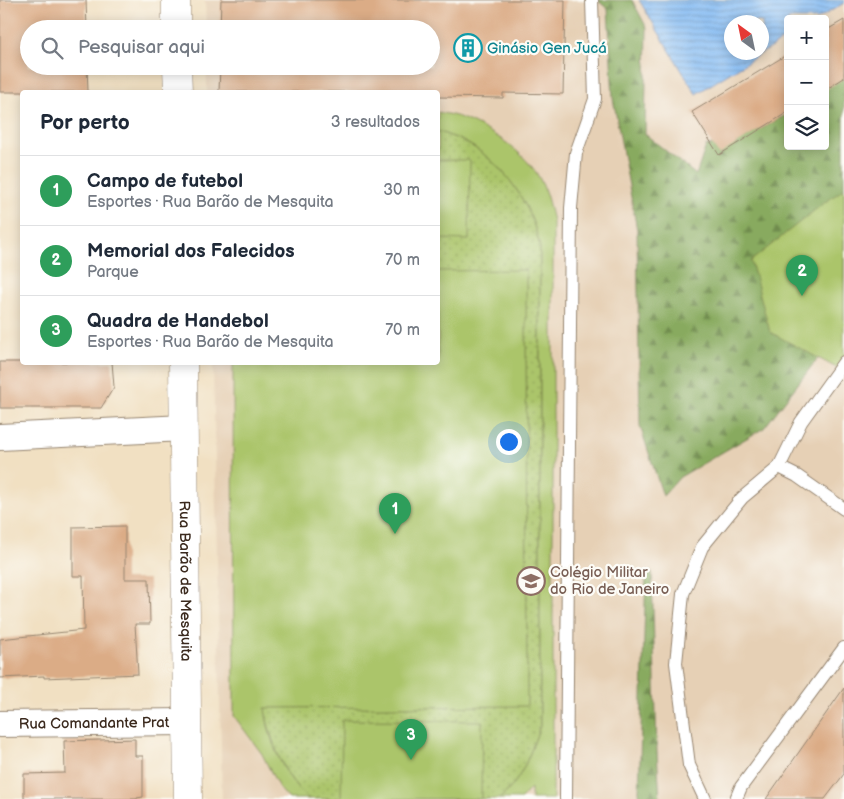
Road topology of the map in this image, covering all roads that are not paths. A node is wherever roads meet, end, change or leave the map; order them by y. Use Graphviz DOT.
graph roads {
  1 [pos="176,0"];
  2 [pos="592,0"];
  3 [pos="176,20"];
  4 [pos="177,75"];
  5 [pos="178,90"];
  6 [pos="844,362"];
  7 [pos="183,365"];
  8 [pos="184,428"];
  9 [pos="0,437"];
  10 [pos="779,468"];
  11 [pos="844,509"];
  12 [pos="844,648"];
  13 [pos="187,722"];
  14 [pos="0,724"];
  15 [pos="188,799"];
  16 [pos="566,799"];
  17 [pos="705,799"];
  18 [pos="736,799"];
  1 -- 3 [label="street"];
  2 -- 16 [label="lane"];
  4 -- 5 [label="street"];
  6 -- 10 [label="lane"];
  7 -- 8 [label="street, Rua Barão de Mesquita"];
  8 -- 9 [label="street"];
  8 -- 13 [label="street, Rua Barão de Mesquita"];
  10 -- 11 [label="lane"];
  10 -- 17 [label="lane"];
  12 -- 18 [label="lane"];
  13 -- 14 [label="street, Rua Comandante Prat"];
  13 -- 15 [label="street, Rua Barão de Mesquita"];
}
